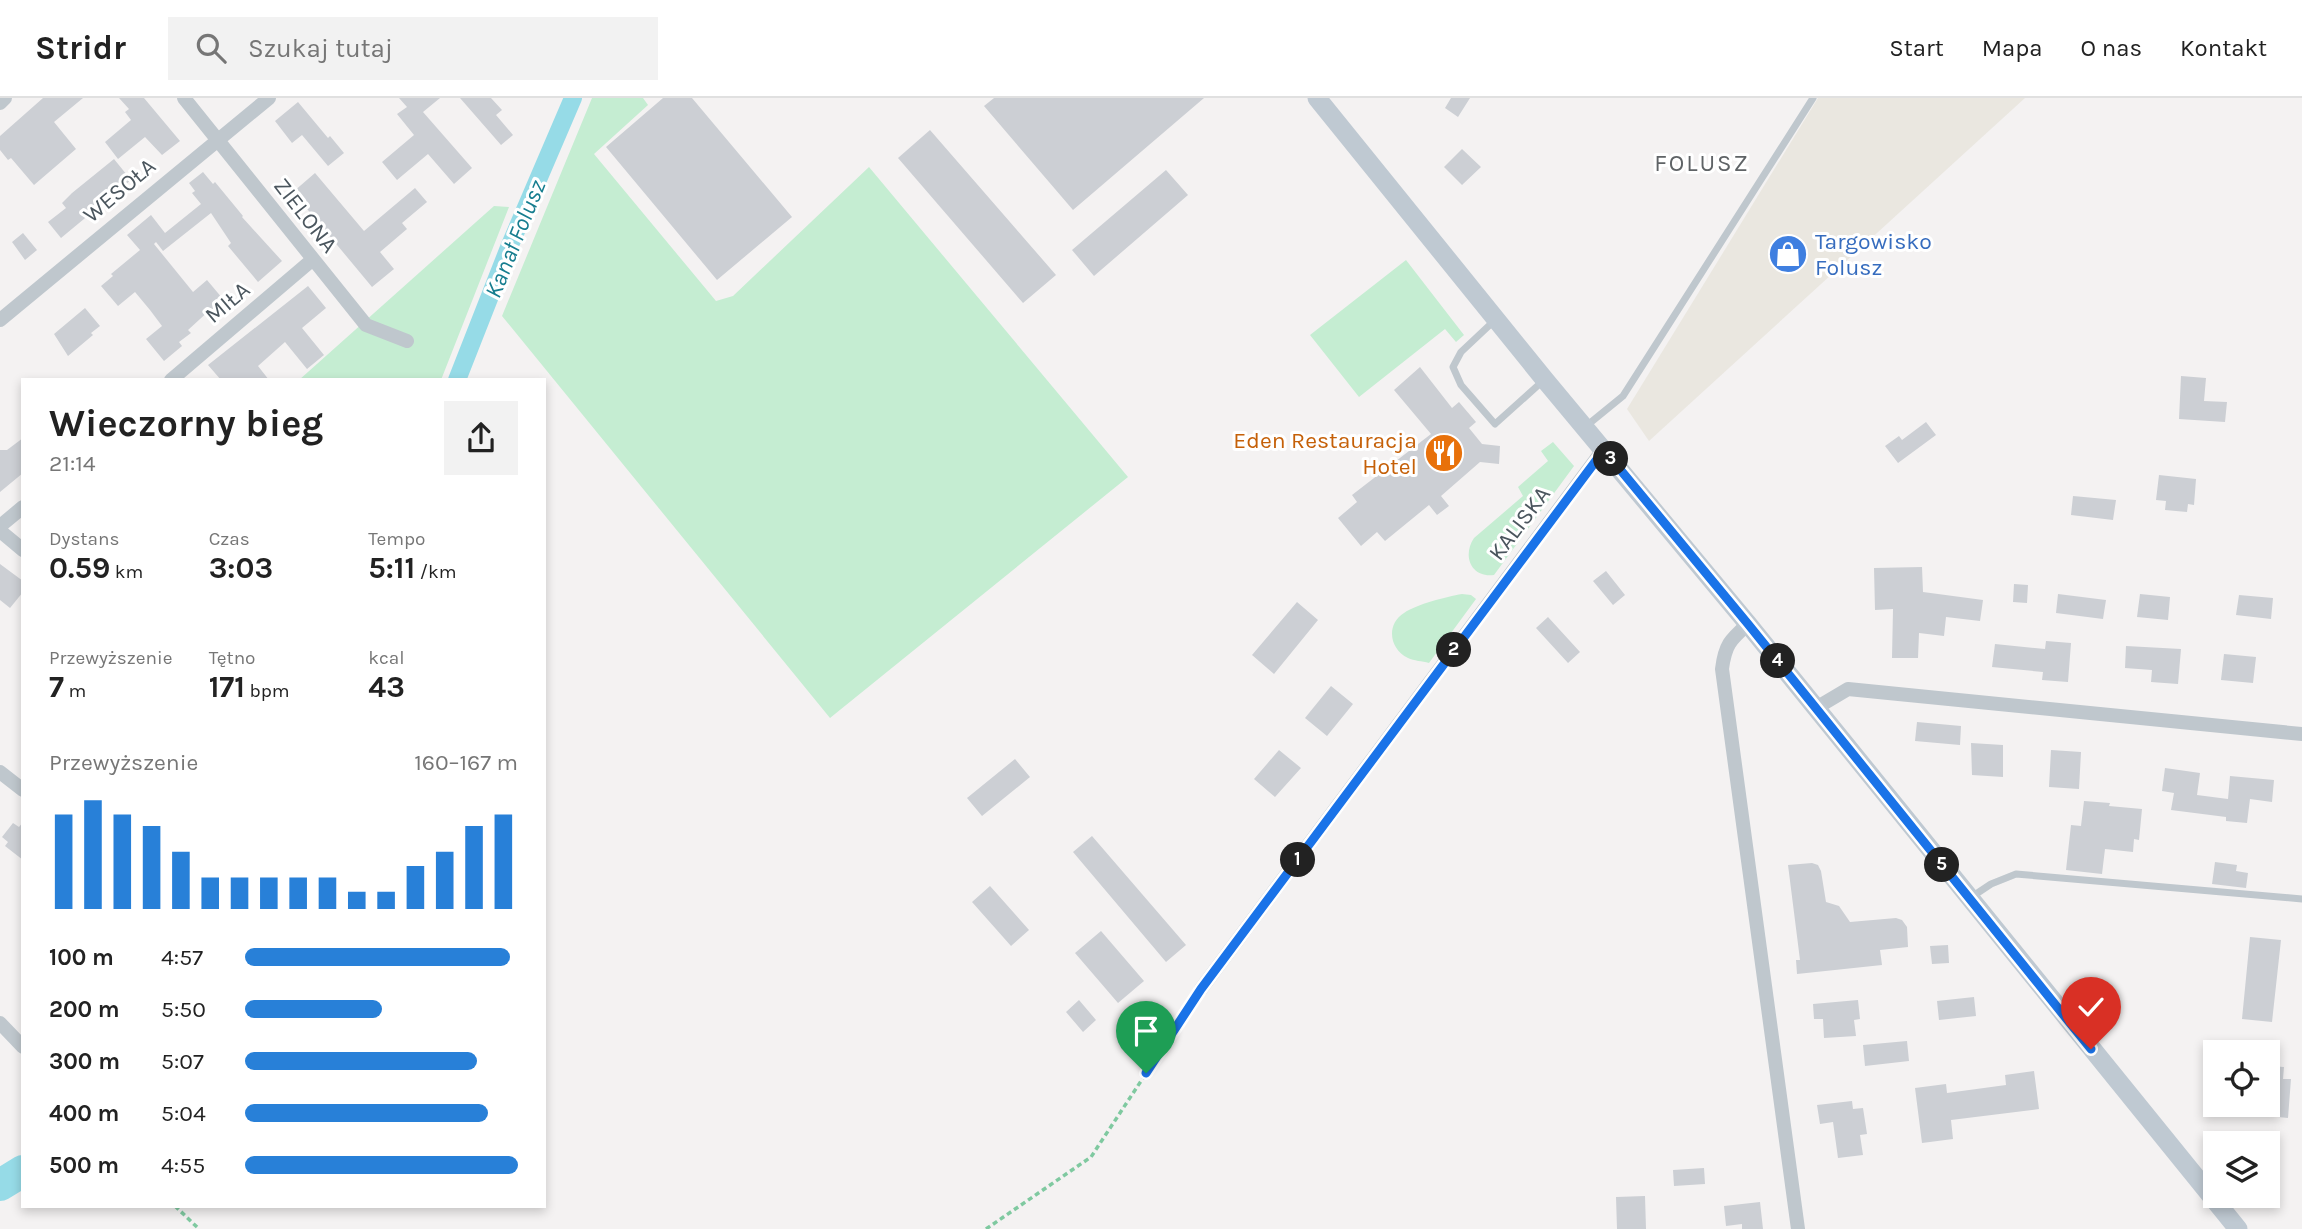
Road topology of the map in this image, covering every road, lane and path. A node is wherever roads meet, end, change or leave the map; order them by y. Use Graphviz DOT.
graph roads {
  1 [pos="5,98"];
  2 [pos="184,98"];
  3 [pos="269,98"];
  4 [pos="1317,98"];
  5 [pos="1813,98"];
  6 [pos="0,103"];
  7 [pos="217,138"];
  8 [pos="312,260"];
  9 [pos="1496,319"];
  10 [pos="0,320"];
  11 [pos="407,341"];
  12 [pos="174,378"];
  13 [pos="1545,380"];
  14 [pos="1584,427"];
  15 [pos="1604,450"];
  16 [pos="21,509"];
  17 [pos="0,529"];
  18 [pos="21,548"];
  19 [pos="1748,624"];
  20 [pos="1816,708"];
  21 [pos="2302,734"];
  22 [pos="0,772"];
  23 [pos="21,788"];
  24 [pos="1970,898"];
  25 [pos="2302,899"];
  26 [pos="1201,989"];
  27 [pos="0,1023"];
  28 [pos="21,1045"];
  29 [pos="178,1208"];
  30 [pos="199,1229"];
  31 [pos="986,1229"];
  32 [pos="1798,1229"];
  33 [pos="2238,1229"];
  1 -- 6 [label="street"];
  2 -- 7 [label="street, ZIELONA"];
  3 -- 7 [label="street, WESOŁA"];
  4 -- 9 [label="main road"];
  5 -- 14 [label="lane"];
  7 -- 8 [label="street, ZIELONA"];
  7 -- 10 [label="street, WESOŁA"];
  8 -- 11 [label="street, ZIELONA"];
  8 -- 12 [label="street, MIŁA"];
  9 -- 13 [label="main road"];
  9 -- 13 [label="lane"];
  13 -- 14 [label="main road"];
  14 -- 15 [label="main road"];
  15 -- 19 [label="main road"];
  15 -- 26 [label="street, KALISKA"];
  16 -- 17 [label="street"];
  17 -- 18 [label="street"];
  19 -- 20 [label="main road"];
  19 -- 32 [label="street"];
  20 -- 21 [label="street"];
  20 -- 24 [label="main road"];
  22 -- 23 [label="street"];
  24 -- 25 [label="lane"];
  24 -- 33 [label="main road"];
  26 -- 31 [label="path"];
  27 -- 28 [label="street"];
  29 -- 30 [label="path"];
}
